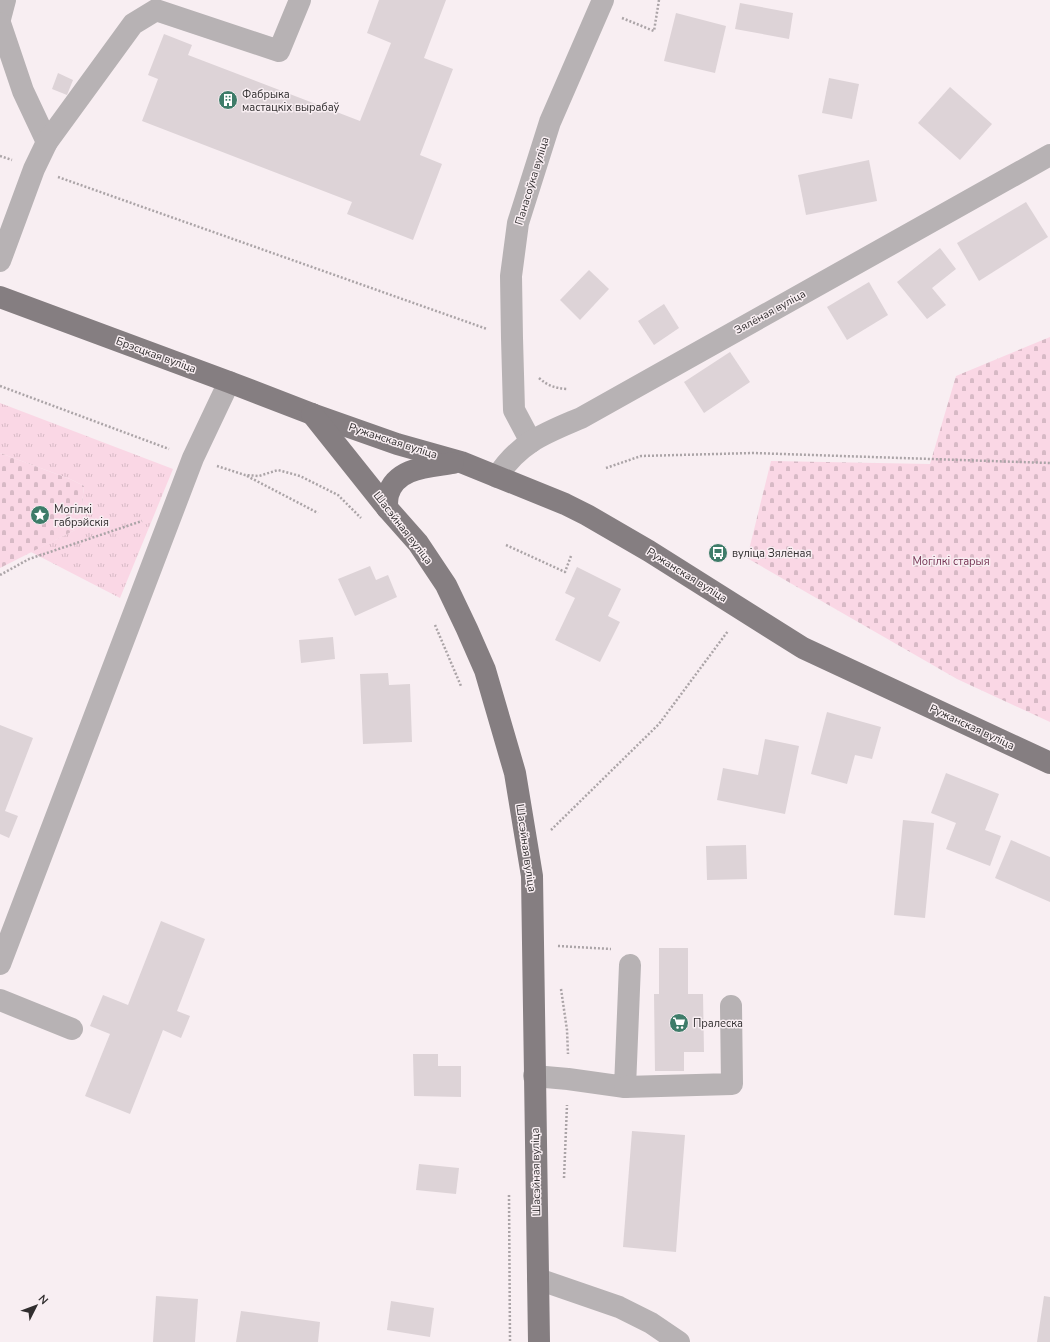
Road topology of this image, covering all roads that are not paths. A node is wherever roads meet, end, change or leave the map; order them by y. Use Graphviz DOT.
graph roads {
  1 [pos="5,0"];
  2 [pos="300,0"];
  3 [pos="603,0"];
  4 [pos="0,19"];
  5 [pos="0,23"];
  6 [pos="47,142"];
  7 [pos="1050,155"];
  8 [pos="0,261"];
  9 [pos="0,297"];
  10 [pos="229,382"];
  11 [pos="312,414"];
  12 [pos="531,442"];
  13 [pos="461,462"];
  14 [pos="497,477"];
  15 [pos="387,508"];
  16 [pos="1050,763"];
  17 [pos="0,964"];
  18 [pos="630,965"];
  19 [pos="0,1000"];
  20 [pos="731,1006"];
  21 [pos="72,1029"];
  22 [pos="534,1076"];
  23 [pos="625,1087"];
  24 [pos="538,1279"];
  25 [pos="650,1333"];
  26 [pos="539,1342"];
  27 [pos="679,1342"];
  1 -- 4 [label="street"];
  2 -- 6 [label="street"];
  3 -- 12 [label="street, Панасоўка вуліца"];
  5 -- 6 [label="street"];
  6 -- 8 [label="street"];
  7 -- 12 [label="street, Зялёная вуліца"];
  9 -- 10 [label="main road, Брэсцкая вуліца"];
  10 -- 11 [label="main road, Брэсцкая вуліца"];
  10 -- 17 [label="street"];
  11 -- 13 [label="main road, Ружанская вуліца"];
  11 -- 15 [label="main road, Шасэйная вуліца"];
  12 -- 14 [label="street, Зялёная вуліца"];
  13 -- 14 [label="main road, Ружанская вуліца"];
  13 -- 15 [label="main road"];
  14 -- 16 [label="main road, Ружанская вуліца"];
  15 -- 22 [label="main road, Шасэйная вуліца"];
  18 -- 23 [label="street"];
  19 -- 21 [label="street"];
  20 -- 23 [label="street"];
  22 -- 23 [label="street"];
  22 -- 24 [label="main road, Шасэйная вуліца"];
  24 -- 25 [label="street"];
  24 -- 26 [label="main road, Шасэйная вуліца"];
  25 -- 27 [label="street"];
}
